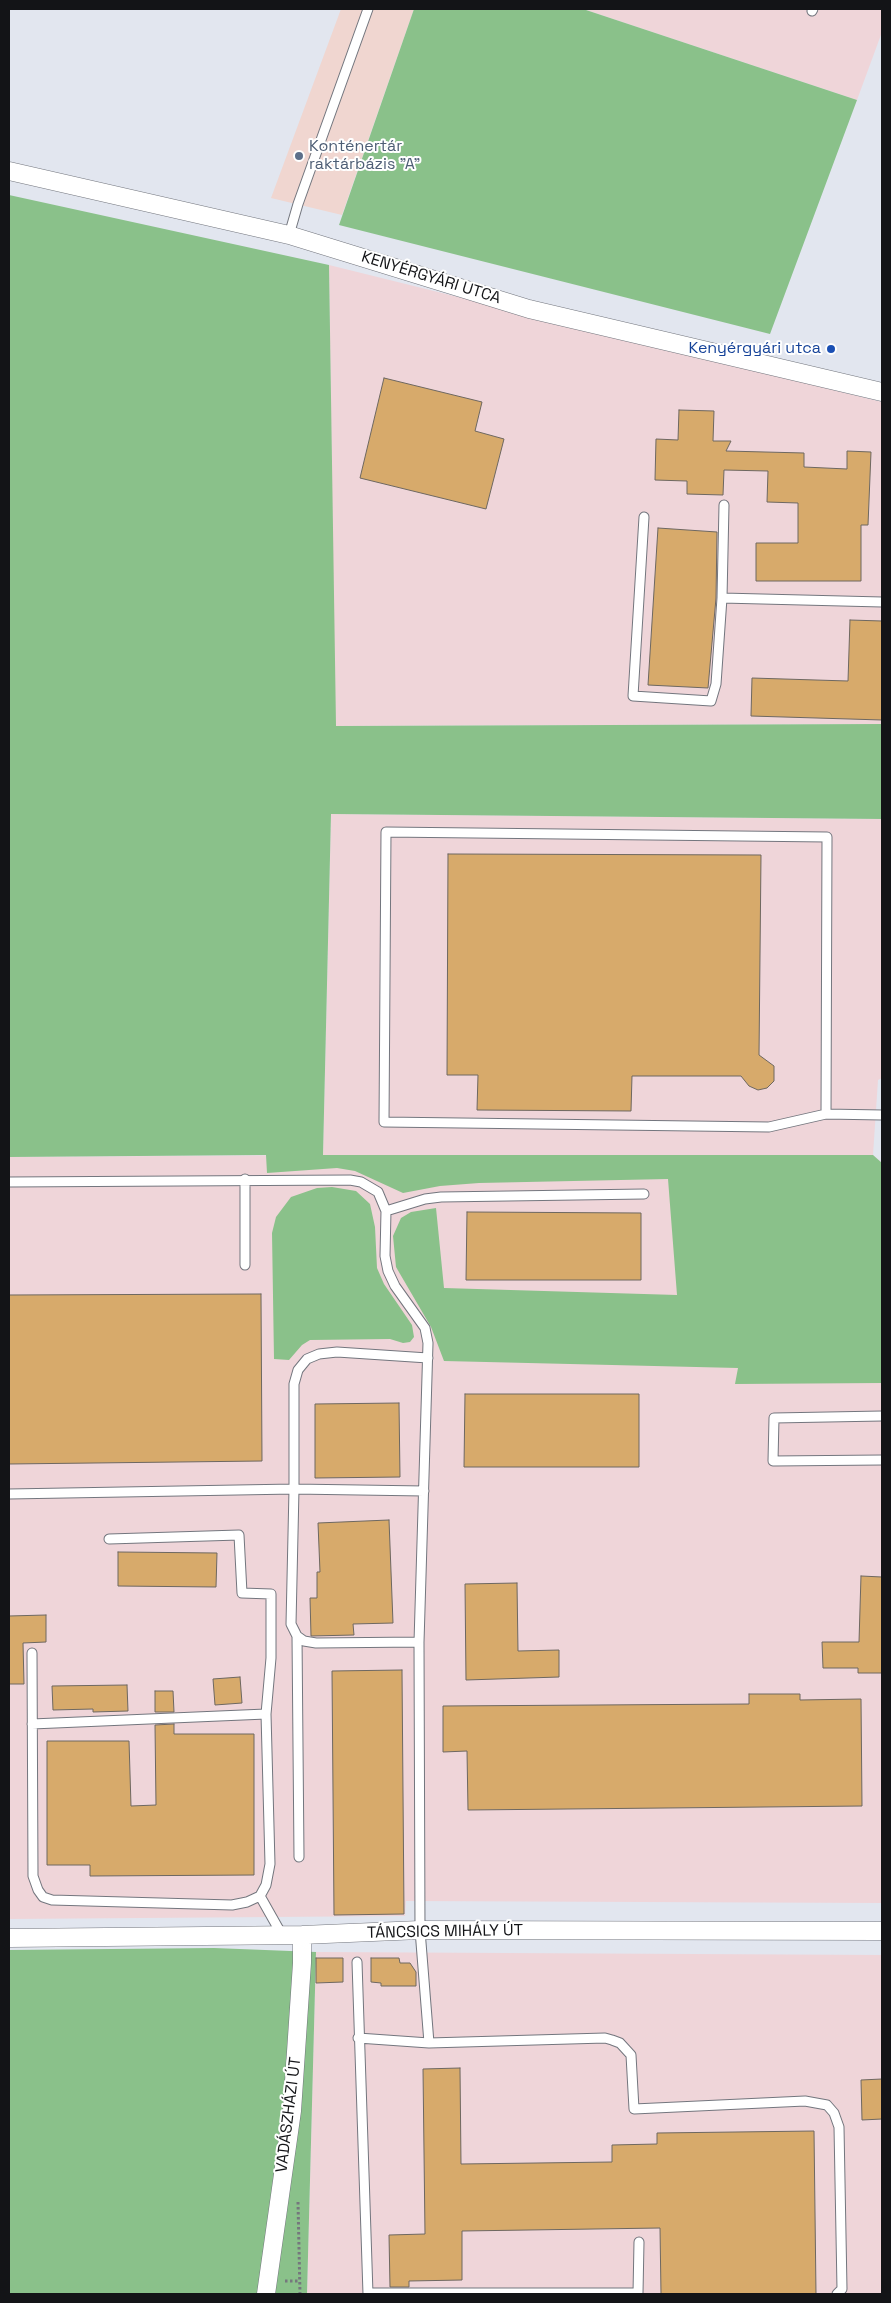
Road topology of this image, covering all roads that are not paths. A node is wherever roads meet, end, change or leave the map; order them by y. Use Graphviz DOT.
graph roads {
  1 [pos="368,9"];
  2 [pos="9,171"];
  3 [pos="289,235"];
  4 [pos="882,392"];
  5 [pos="724,506"];
  6 [pos="644,517"];
  7 [pos="722,598"];
  8 [pos="882,602"];
  9 [pos="826,1114"];
  10 [pos="882,1115"];
  11 [pos="245,1179"];
  12 [pos="9,1182"];
  13 [pos="644,1194"];
  14 [pos="386,1211"];
  15 [pos="245,1265"];
  16 [pos="428,1358"];
  17 [pos="882,1416"];
  18 [pos="882,1460"];
  19 [pos="294,1489"];
  20 [pos="424,1491"];
  21 [pos="9,1494"];
  22 [pos="109,1539"];
  23 [pos="297,1636"];
  24 [pos="419,1642"];
  25 [pos="32,1653"];
  26 [pos="266,1714"];
  27 [pos="32,1724"];
  28 [pos="299,1857"];
  29 [pos="260,1896"];
  30 [pos="420,1930"];
  31 [pos="882,1931"];
  32 [pos="282,1935"];
  33 [pos="302,1935"];
  34 [pos="9,1938"];
  35 [pos="357,1962"];
  36 [pos="358,2038"];
  37 [pos="429,2043"];
  38 [pos="639,2242"];
  39 [pos="266,2294"];
  40 [pos="368,2294"];
  41 [pos="639,2294"];
  42 [pos="837,2294"];
  1 -- 3 [label="lane"];
  2 -- 3 [label="street, KENYÉRGYÁRI UTCA"];
  3 -- 4 [label="street, KENYÉRGYÁRI UTCA"];
  5 -- 7 [label="lane"];
  6 -- 7 [label="lane"];
  7 -- 8 [label="lane"];
  9 -- 9 [label="lane"];
  9 -- 10 [label="lane"];
  11 -- 12 [label="lane"];
  11 -- 14 [label="lane"];
  11 -- 15 [label="lane"];
  13 -- 14 [label="lane"];
  14 -- 16 [label="lane"];
  16 -- 19 [label="lane"];
  16 -- 20 [label="lane"];
  17 -- 18 [label="lane"];
  19 -- 20 [label="lane"];
  19 -- 21 [label="lane"];
  19 -- 23 [label="lane"];
  20 -- 24 [label="lane"];
  22 -- 26 [label="lane"];
  23 -- 24 [label="lane"];
  23 -- 28 [label="lane"];
  24 -- 30 [label="lane"];
  25 -- 27 [label="lane"];
  26 -- 27 [label="lane"];
  26 -- 29 [label="lane"];
  27 -- 29 [label="lane"];
  29 -- 32 [label="lane"];
  30 -- 31 [label="street, TÁNCSICS MIHÁLY ÚT"];
  30 -- 33 [label="street, TÁNCSICS MIHÁLY ÚT"];
  30 -- 37 [label="lane"];
  32 -- 33 [label="street, TÁNCSICS MIHÁLY ÚT"];
  32 -- 34 [label="street, TÁNCSICS MIHÁLY ÚT"];
  33 -- 39 [label="street, VADÁSZHÁZI ÚT"];
  35 -- 36 [label="lane"];
  36 -- 37 [label="lane"];
  36 -- 40 [label="lane"];
  37 -- 42 [label="lane"];
  38 -- 41 [label="lane"];
  40 -- 41 [label="lane"];
}
